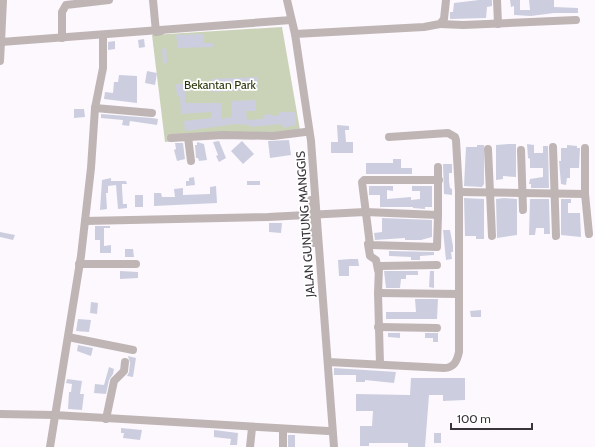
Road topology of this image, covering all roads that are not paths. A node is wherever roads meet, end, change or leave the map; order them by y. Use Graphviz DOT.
graph roads {
  1 [pos="3,0"];
  2 [pos="109,0"];
  3 [pos="153,0"];
  4 [pos="282,0"];
  5 [pos="287,0"];
  6 [pos="446,0"];
  7 [pos="497,0"];
  8 [pos="576,20"];
  9 [pos="288,21"];
  10 [pos="440,24"];
  11 [pos="498,24"];
  12 [pos="156,32"];
  13 [pos="295,34"];
  14 [pos="103,35"];
  15 [pos="62,38"];
  16 [pos="1,42"];
  17 [pos="0,61"];
  18 [pos="95,108"];
  19 [pos="304,108"];
  20 [pos="152,112"];
  21 [pos="305,132"];
  22 [pos="188,136"];
  23 [pos="389,137"];
  24 [pos="171,138"];
  25 [pos="553,147"];
  26 [pos="585,148"];
  27 [pos="488,149"];
  28 [pos="521,150"];
  29 [pos="191,161"];
  30 [pos="438,167"];
  31 [pos="439,180"];
  32 [pos="459,192"];
  33 [pos="491,192"];
  34 [pos="522,193"];
  35 [pos="555,193"];
  36 [pos="585,194"];
  37 [pos="523,210"];
  38 [pos="365,212"];
  39 [pos="314,215"];
  40 [pos="438,215"];
  41 [pos="85,220"];
  42 [pos="589,234"];
  43 [pos="492,236"];
  44 [pos="556,236"];
  45 [pos="368,244"];
  46 [pos="80,264"];
  47 [pos="136,264"];
  48 [pos="437,265"];
  49 [pos="378,270"];
  50 [pos="378,293"];
  51 [pos="459,294"];
  52 [pos="378,327"];
  53 [pos="437,328"];
  54 [pos="68,337"];
  55 [pos="133,350"];
  56 [pos="125,362"];
  57 [pos="328,362"];
  58 [pos="380,364"];
  59 [pos="328,392"];
  60 [pos="0,414"];
  61 [pos="54,415"];
  62 [pos="106,419"];
  63 [pos="252,428"];
  64 [pos="283,430"];
  65 [pos="328,432"];
  66 [pos="50,447"];
  67 [pos="250,447"];
  68 [pos="283,447"];
  69 [pos="328,447"];
  70 [pos="334,447"];
  1 -- 16 [label="street"];
  2 -- 15 [label="street"];
  3 -- 12 [label="street"];
  4 -- 9 [label="street, JALAN GUNTUNG MANGGIS"];
  5 -- 9 [label="street, JALAN GUNTUNG MANGGIS"];
  6 -- 10 [label="street"];
  7 -- 11 [label="street"];
  8 -- 11 [label="street"];
  9 -- 12 [label="street"];
  9 -- 13 [label="street, JALAN GUNTUNG MANGGIS"];
  9 -- 19 [label="street, JALAN GUNTUNG MANGGIS"];
  10 -- 11 [label="street"];
  10 -- 13 [label="street"];
  12 -- 14 [label="street"];
  13 -- 19 [label="street, JALAN GUNTUNG MANGGIS"];
  14 -- 15 [label="street"];
  14 -- 18 [label="street"];
  15 -- 16 [label="street"];
  16 -- 17 [label="street"];
  18 -- 20 [label="street"];
  18 -- 41 [label="street"];
  19 -- 21 [label="street, JALAN GUNTUNG MANGGIS"];
  19 -- 39 [label="street, JALAN GUNTUNG MANGGIS"];
  21 -- 22 [label="street"];
  21 -- 39 [label="street, JALAN GUNTUNG MANGGIS"];
  22 -- 24 [label="street"];
  22 -- 29 [label="street"];
  23 -- 32 [label="street"];
  25 -- 35 [label="street"];
  26 -- 36 [label="street"];
  27 -- 33 [label="street"];
  28 -- 34 [label="street"];
  30 -- 31 [label="street"];
  31 -- 38 [label="street"];
  31 -- 40 [label="street"];
  32 -- 33 [label="street"];
  32 -- 51 [label="street"];
  33 -- 34 [label="street"];
  33 -- 43 [label="street"];
  34 -- 35 [label="street"];
  34 -- 37 [label="street"];
  35 -- 36 [label="street"];
  35 -- 44 [label="street"];
  36 -- 42 [label="street"];
  38 -- 39 [label="street"];
  38 -- 40 [label="street"];
  38 -- 45 [label="street"];
  39 -- 41 [label="street"];
  39 -- 57 [label="street, JALAN GUNTUNG MANGGIS"];
  39 -- 59 [label="street, JALAN GUNTUNG MANGGIS"];
  40 -- 45 [label="street"];
  41 -- 46 [label="street"];
  45 -- 49 [label="street"];
  46 -- 47 [label="street"];
  46 -- 54 [label="street"];
  48 -- 49 [label="street"];
  49 -- 50 [label="street"];
  50 -- 51 [label="street"];
  50 -- 52 [label="street"];
  51 -- 58 [label="street"];
  52 -- 53 [label="street"];
  52 -- 58 [label="street"];
  54 -- 55 [label="street"];
  54 -- 61 [label="street"];
  56 -- 62 [label="street"];
  57 -- 58 [label="street"];
  57 -- 59 [label="street, JALAN GUNTUNG MANGGIS"];
  59 -- 65 [label="street, JALAN GUNTUNG MANGGIS"];
  59 -- 70 [label="street, JALAN GUNTUNG MANGGIS"];
  60 -- 61 [label="street"];
  61 -- 62 [label="street"];
  61 -- 66 [label="street"];
  62 -- 63 [label="street"];
  63 -- 64 [label="street"];
  63 -- 67 [label="street"];
  64 -- 65 [label="street"];
  64 -- 68 [label="street"];
  65 -- 69 [label="street, JALAN GUNTUNG MANGGIS"];
}
